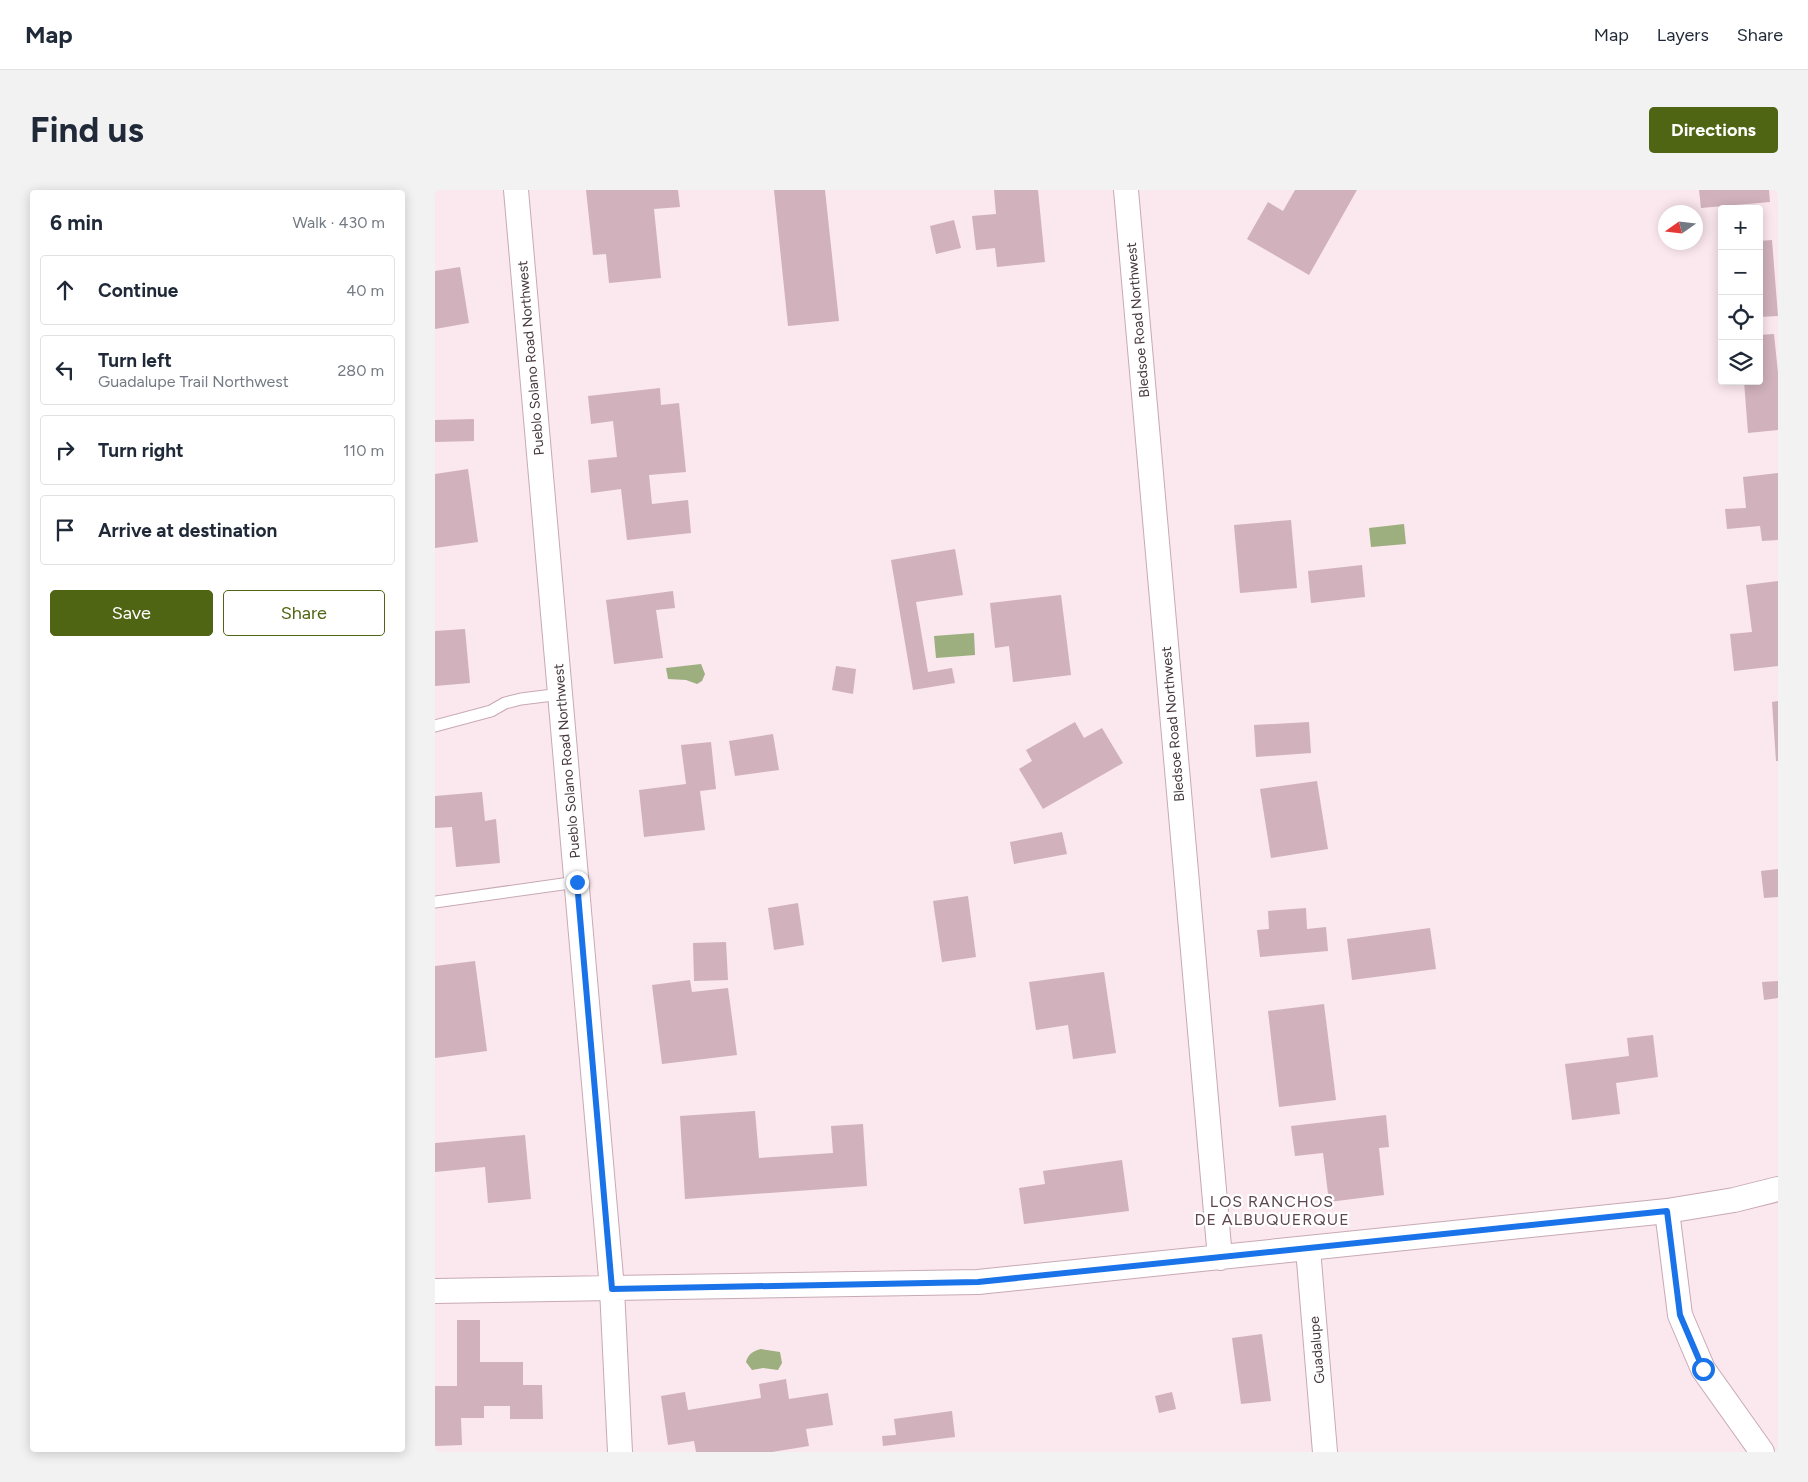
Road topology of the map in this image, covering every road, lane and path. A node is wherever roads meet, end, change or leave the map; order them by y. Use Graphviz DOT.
graph roads {
  1 [pos="516,190"];
  2 [pos="1126,190"];
  3 [pos="561,694"];
  4 [pos="435,726"];
  5 [pos="577,882"];
  6 [pos="435,902"];
  7 [pos="1778,1189"];
  8 [pos="1667,1211"];
  9 [pos="1308,1249"];
  10 [pos="1220,1258"];
  11 [pos="612,1289"];
  12 [pos="435,1291"];
  13 [pos="620,1452"];
  14 [pos="1325,1452"];
  15 [pos="1762,1452"];
  1 -- 3 [label="street, Pueblo Solano Road Northwest"];
  2 -- 10 [label="street, Bledsoe Road Northwest"];
  3 -- 4 [label="lane"];
  3 -- 5 [label="street, Pueblo Solano Road Northwest"];
  5 -- 6 [label="lane"];
  5 -- 11 [label="street, Pueblo Solano Road Northwest"];
  7 -- 8 [label="street"];
  8 -- 9 [label="street"];
  8 -- 15 [label="street"];
  9 -- 10 [label="street"];
  9 -- 14 [label="street, Guadalupe"];
  10 -- 11 [label="street"];
  11 -- 12 [label="street"];
  11 -- 13 [label="street, Pueblo Solano Road Northwest"];
}
